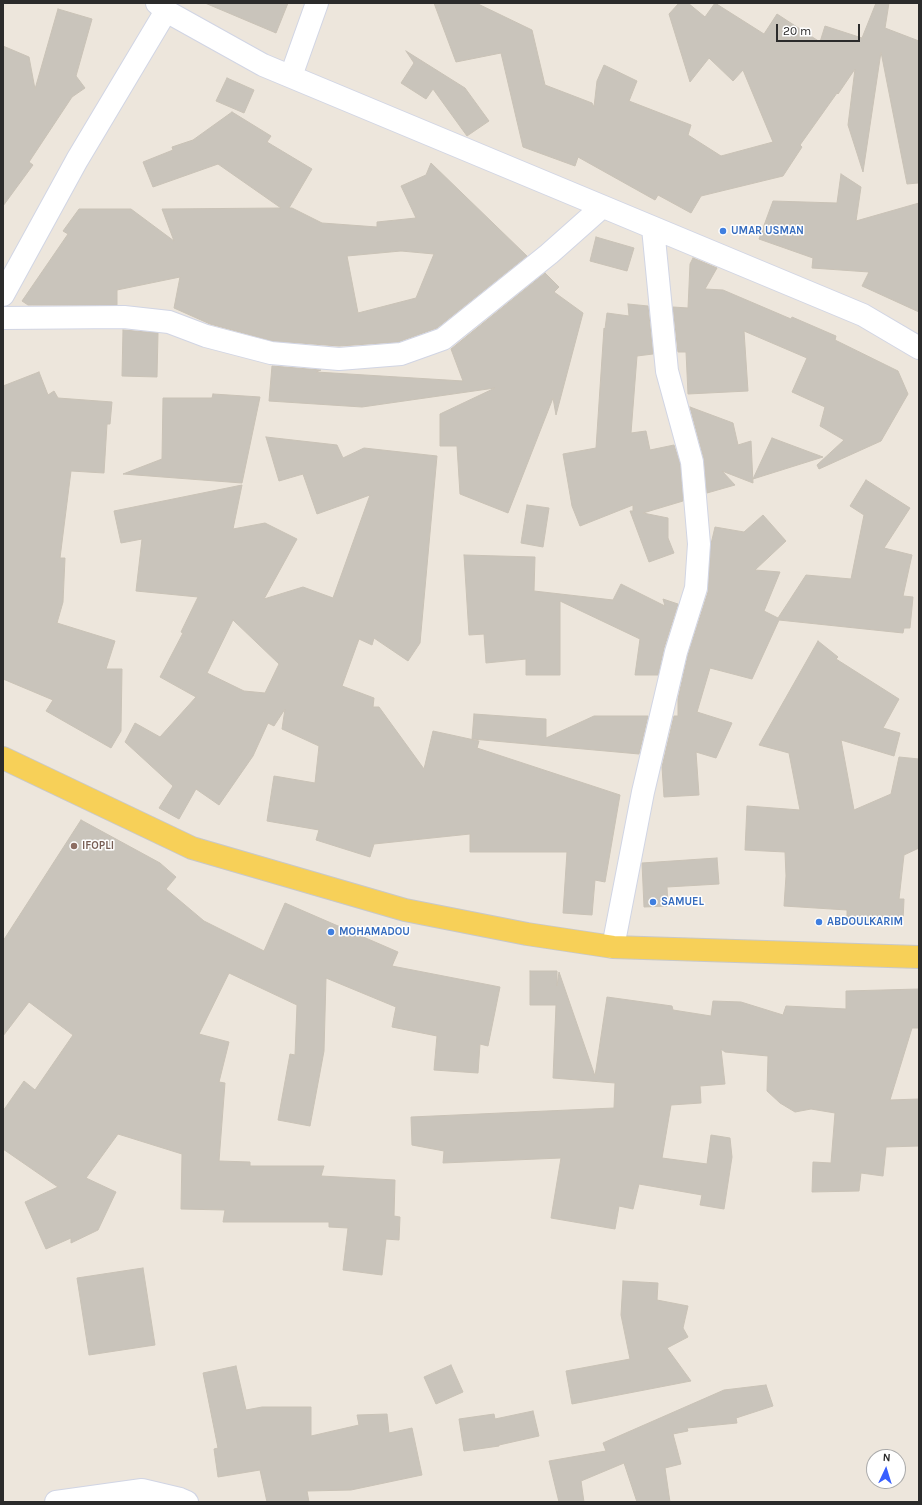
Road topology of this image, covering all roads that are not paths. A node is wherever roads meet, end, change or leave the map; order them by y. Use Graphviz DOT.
graph roads {
  1 [pos="317,3"];
  2 [pos="161,7"];
  3 [pos="291,76"];
  4 [pos="602,207"];
  5 [pos="653,228"];
  6 [pos="3,295"];
  7 [pos="3,318"];
  8 [pos="919,348"];
  9 [pos="3,758"];
  10 [pos="613,947"];
  11 [pos="919,957"];
  12 [pos="56,1502"];
  13 [pos="187,1502"];
  1 -- 3 [label="street"];
  2 -- 3 [label="street"];
  2 -- 6 [label="street"];
  3 -- 4 [label="street"];
  4 -- 5 [label="street"];
  4 -- 7 [label="street"];
  5 -- 8 [label="street"];
  5 -- 10 [label="street"];
  9 -- 10 [label="main road"];
  10 -- 11 [label="main road"];
  12 -- 13 [label="street"];
}
